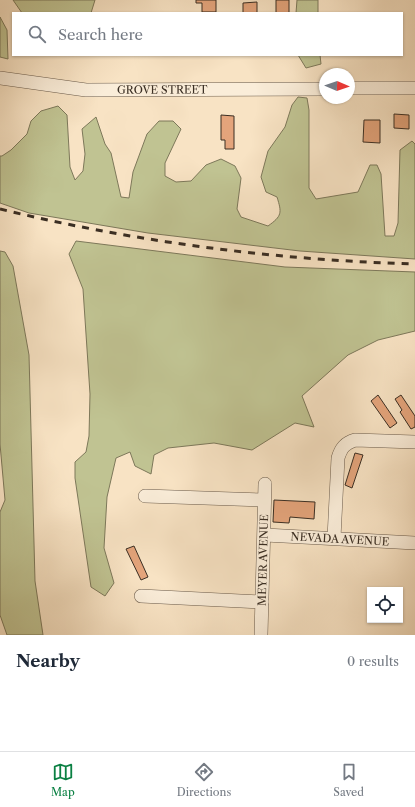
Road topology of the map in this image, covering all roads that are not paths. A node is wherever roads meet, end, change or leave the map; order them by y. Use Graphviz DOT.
graph roads {
  1 [pos="0,78"];
  2 [pos="355,88"];
  3 [pos="415,88"];
  4 [pos="319,89"];
  5 [pos="415,442"];
  6 [pos="266,484"];
  7 [pos="146,496"];
  8 [pos="264,500"];
  9 [pos="265,535"];
  10 [pos="334,538"];
  11 [pos="415,543"];
  12 [pos="141,596"];
  13 [pos="262,602"];
  14 [pos="261,635"];
  1 -- 4 [label="street, GROVE STREET"];
  2 -- 3 [label="street"];
  5 -- 10 [label="street"];
  6 -- 8 [label="street, MEYER AVENUE"];
  7 -- 8 [label="street"];
  8 -- 9 [label="street, MEYER AVENUE"];
  9 -- 10 [label="street, NEVADA AVENUE"];
  9 -- 13 [label="street, MEYER AVENUE"];
  10 -- 11 [label="street, NEVADA AVENUE"];
  12 -- 13 [label="street"];
  13 -- 14 [label="street, MEYER AVENUE"];
}
